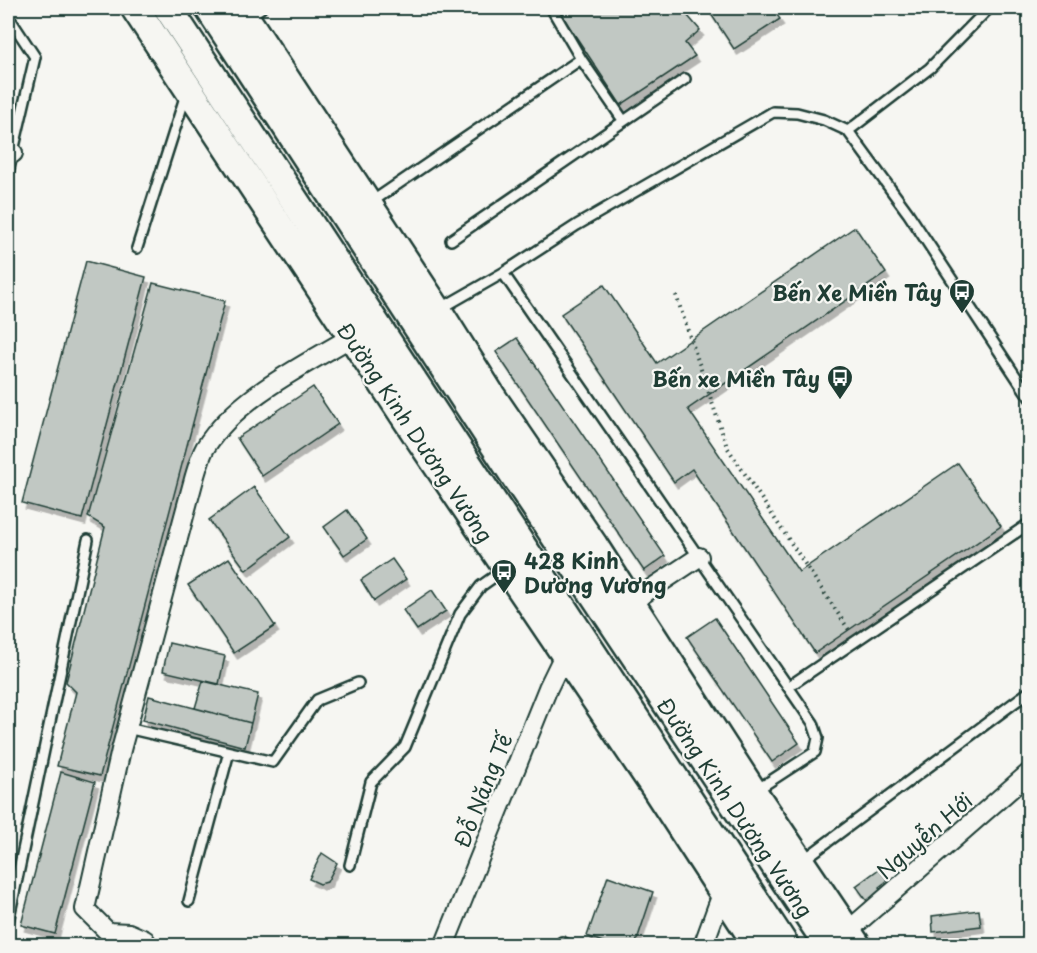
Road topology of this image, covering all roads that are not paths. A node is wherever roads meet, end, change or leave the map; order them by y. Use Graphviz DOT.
graph roads {
  1 [pos="135,8"];
  2 [pos="168,8"];
  3 [pos="209,8"];
  4 [pos="989,8"];
  5 [pos="553,11"];
  6 [pos="8,16"];
  7 [pos="243,17"];
  8 [pos="581,59"];
  9 [pos="685,79"];
  10 [pos="188,88"];
  11 [pos="623,120"];
  12 [pos="848,131"];
  13 [pos="10,155"];
  14 [pos="8,173"];
  15 [pos="368,205"];
  16 [pos="451,240"];
  17 [pos="137,248"];
  18 [pos="503,273"];
  19 [pos="427,316"];
  20 [pos="381,328"];
  21 [pos="353,336"];
  22 [pos="1029,398"];
  23 [pos="1029,523"];
  24 [pos="88,540"];
  25 [pos="699,557"];
  26 [pos="507,567"];
  27 [pos="620,610"];
  28 [pos="573,645"];
  29 [pos="358,683"];
  30 [pos="788,687"];
  31 [pos="1029,692"];
  32 [pos="127,728"];
  33 [pos="229,752"];
  34 [pos="1029,772"];
  35 [pos="744,799"];
  36 [pos="800,862"];
  37 [pos="734,865"];
  38 [pos="350,866"];
  39 [pos="723,891"];
  40 [pos="189,901"];
  41 [pos="8,922"];
  42 [pos="145,940"];
  43 [pos="845,941"];
  44 [pos="444,945"];
  45 [pos="703,945"];
  46 [pos="758,945"];
  47 [pos="785,945"];
  1 -- 10 [label="main road, Đường Kinh Dương Vương"];
  2 -- 20 [label="main road, Đường Kinh Dương Vương"];
  3 -- 7 [label="main road, Đường Kinh Dương Vương"];
  4 -- 12 [label="lane"];
  5 -- 8 [label="lane"];
  6 -- 13 [label="lane"];
  7 -- 15 [label="main road, Đường Kinh Dương Vương"];
  7 -- 19 [label="main road, Đường Kinh Dương Vương"];
  8 -- 11 [label="lane"];
  8 -- 15 [label="lane"];
  9 -- 11 [label="lane"];
  10 -- 17 [label="lane"];
  10 -- 21 [label="main road, Đường Kinh Dương Vương"];
  11 -- 16 [label="lane"];
  12 -- 18 [label="lane"];
  12 -- 22 [label="lane"];
  13 -- 14 [label="lane"];
  15 -- 19 [label="main road, Đường Kinh Dương Vương"];
  18 -- 19 [label="lane"];
  18 -- 25 [label="lane"];
  19 -- 20 [label="main road"];
  19 -- 27 [label="main road, Đường Kinh Dương Vương"];
  20 -- 21 [label="main road"];
  20 -- 28 [label="main road, Đường Kinh Dương Vương"];
  21 -- 26 [label="main road, Đường Kinh Dương Vương"];
  21 -- 32 [label="street"];
  23 -- 30 [label="lane"];
  24 -- 41 [label="lane"];
  25 -- 27 [label="street"];
  25 -- 30 [label="lane"];
  26 -- 28 [label="main road, Đường Kinh Dương Vương"];
  26 -- 38 [label="lane"];
  27 -- 28 [label="main road"];
  27 -- 35 [label="main road, Đường Kinh Dương Vương"];
  28 -- 37 [label="main road, Đường Kinh Dương Vương"];
  28 -- 39 [label="main road, Đường Kinh Dương Vương"];
  28 -- 44 [label="street, Đỗ Năng Tế"];
  29 -- 33 [label="lane"];
  30 -- 35 [label="lane"];
  31 -- 36 [label="lane"];
  32 -- 33 [label="lane"];
  32 -- 42 [label="street"];
  33 -- 40 [label="lane"];
  34 -- 43 [label="street, Nguyễn Hới"];
  35 -- 36 [label="main road, Đường Kinh Dương Vương"];
  35 -- 43 [label="main road, Đường Kinh Dương Vương"];
  36 -- 43 [label="main road, Đường Kinh Dương Vương"];
  37 -- 39 [label="main road"];
  37 -- 47 [label="main road, Đường Kinh Dương Vương"];
  39 -- 45 [label="street"];
  39 -- 46 [label="main road, Đường Kinh Dương Vương"];
}
